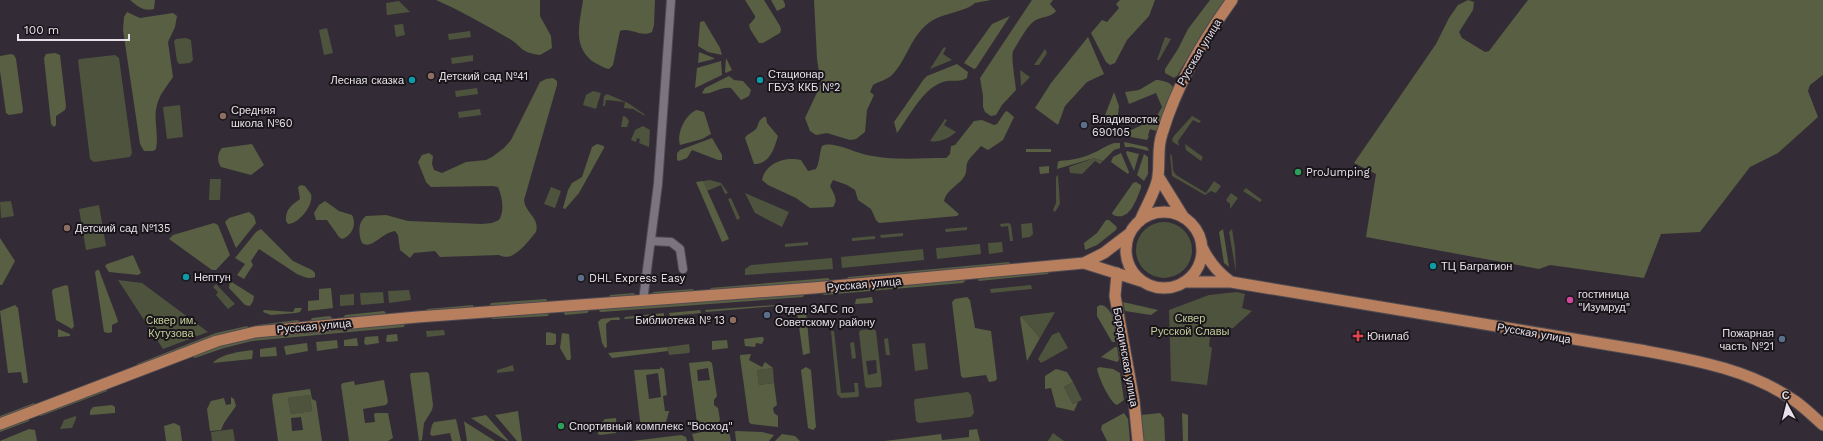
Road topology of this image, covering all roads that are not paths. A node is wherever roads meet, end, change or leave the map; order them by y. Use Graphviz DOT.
graph roads {
  1 [pos="671,0"];
  2 [pos="1232,0"];
  3 [pos="1158,176"];
  4 [pos="1184,218"];
  5 [pos="1140,221"];
  6 [pos="1129,234"];
  7 [pos="651,241"];
  8 [pos="1202,247"];
  9 [pos="1084,263"];
  10 [pos="683,269"];
  11 [pos="1118,273"];
  12 [pos="1141,281"];
  13 [pos="1184,282"];
  14 [pos="1231,282"];
  15 [pos="643,301"];
  16 [pos="0,424"];
  17 [pos="1823,425"];
  18 [pos="1138,441"];
  1 -- 7 [label="street"];
  2 -- 3 [label="main road, Русская улица"];
  3 -- 4 [label="main road"];
  3 -- 5 [label="main road, Русская улица"];
  4 -- 5 [label="main road"];
  4 -- 8 [label="main road"];
  5 -- 6 [label="main road"];
  6 -- 9 [label="main road, Русская улица"];
  6 -- 12 [label="main road"];
  7 -- 10 [label="street"];
  7 -- 15 [label="street"];
  8 -- 13 [label="main road"];
  8 -- 14 [label="main road"];
  9 -- 11 [label="main road, Русская улица"];
  9 -- 15 [label="main road, Русская улица"];
  11 -- 12 [label="main road, Русская улица"];
  11 -- 18 [label="main road, Бородинская улица"];
  12 -- 13 [label="main road"];
  13 -- 14 [label="main road, Русская улица"];
  14 -- 17 [label="main road, Русская улица"];
  15 -- 16 [label="main road, Русская улица"];
}
